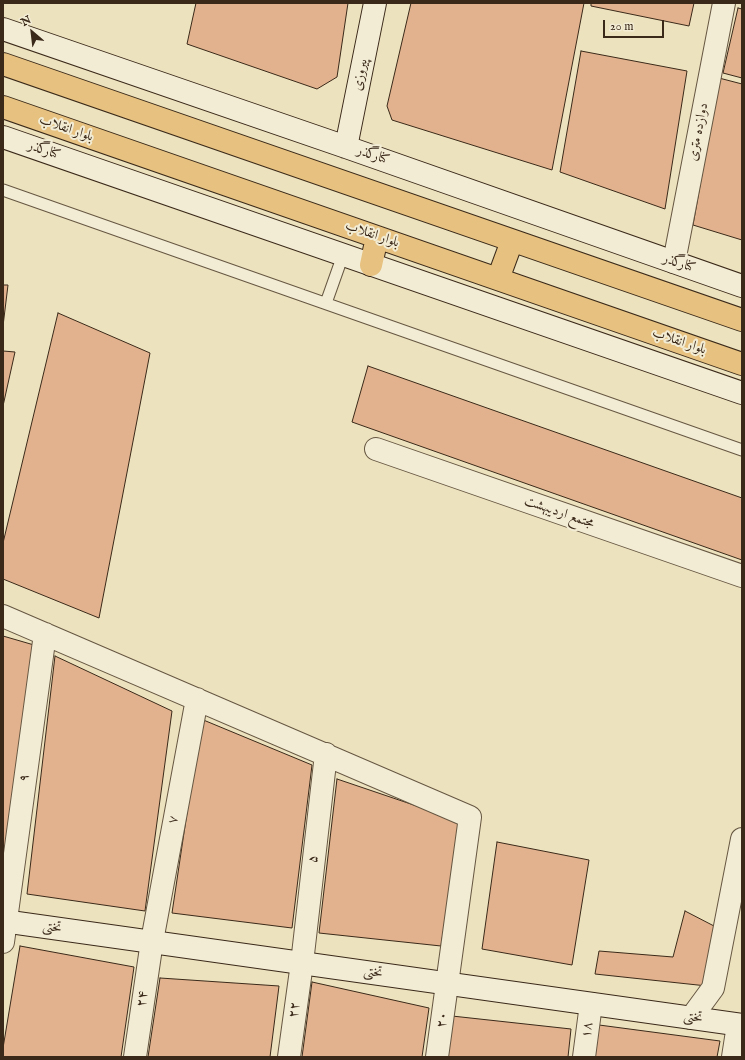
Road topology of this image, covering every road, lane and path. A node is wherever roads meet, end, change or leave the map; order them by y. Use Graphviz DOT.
graph roads {
  1 [pos="375,3"];
  2 [pos="724,3"];
  3 [pos="3,29"];
  4 [pos="3,64"];
  5 [pos="3,107"];
  6 [pos="3,137"];
  7 [pos="346,147"];
  8 [pos="3,190"];
  9 [pos="377,237"];
  10 [pos="512,241"];
  11 [pos="343,255"];
  12 [pos="674,262"];
  13 [pos="371,265"];
  14 [pos="498,279"];
  15 [pos="742,286"];
  16 [pos="326,303"];
  17 [pos="742,320"];
  18 [pos="742,364"];
  19 [pos="742,393"];
  20 [pos="376,449"];
  21 [pos="742,450"];
  22 [pos="742,576"];
  23 [pos="3,616"];
  24 [pos="45,634"];
  25 [pos="197,700"];
  26 [pos="326,754"];
  27 [pos="742,839"];
  28 [pos="4,928"];
  29 [pos="152,941"];
  30 [pos="302,962"];
  31 [pos="448,983"];
  32 [pos="591,1004"];
  33 [pos="691,1018"];
  34 [pos="740,1025"];
  35 [pos="135,1057"];
  36 [pos="289,1057"];
  37 [pos="437,1057"];
  38 [pos="584,1057"];
  39 [pos="733,1057"];
  1 -- 7 [label="street, پیروزی"];
  2 -- 12 [label="street, دوازده متری"];
  3 -- 7 [label="street, کنارگذر"];
  4 -- 10 [label="main road"];
  5 -- 9 [label="main road, بلوار انقلاب"];
  6 -- 11 [label="street, کنارگذر"];
  7 -- 12 [label="street, کنارگذر"];
  8 -- 16 [label="lane"];
  9 -- 13 [label="main road"];
  9 -- 14 [label="main road, بلوار انقلاب"];
  10 -- 14 [label="main road"];
  10 -- 17 [label="main road"];
  11 -- 13 [label="street, کنارگذر"];
  11 -- 16 [label="lane"];
  12 -- 15 [label="street, کنارگذر"];
  13 -- 19 [label="street, کنارگذر"];
  14 -- 18 [label="main road, بلوار انقلاب"];
  16 -- 21 [label="lane"];
  20 -- 22 [label="street, مجتمع اردیبهشت"];
  23 -- 24 [label="street"];
  24 -- 25 [label="street"];
  24 -- 28 [label="street, ۹"];
  25 -- 26 [label="street"];
  25 -- 29 [label="street, ۷"];
  26 -- 30 [label="street, ۵"];
  26 -- 31 [label="street, ۲۰"];
  27 -- 33 [label="street"];
  28 -- 29 [label="street, تختی"];
  29 -- 30 [label="street, تختی"];
  29 -- 35 [label="street, ۲۴"];
  30 -- 31 [label="street, تختی"];
  30 -- 36 [label="street, ۲۲"];
  31 -- 32 [label="street, تختی"];
  31 -- 37 [label="street, ۲۰"];
  32 -- 33 [label="street, تختی"];
  32 -- 38 [label="street, ۱۸"];
  33 -- 34 [label="street, تختی"];
  34 -- 39 [label="street"];
}
